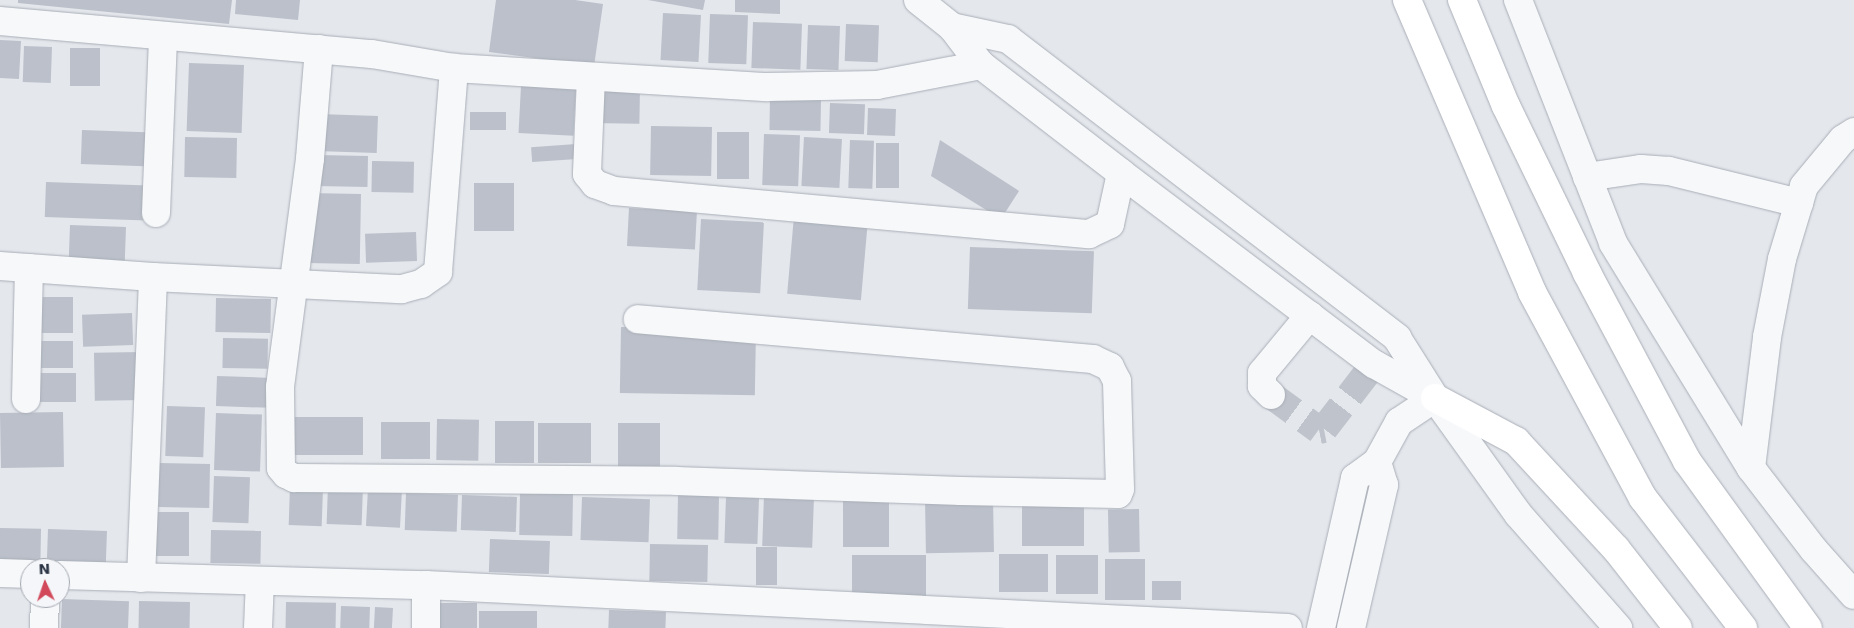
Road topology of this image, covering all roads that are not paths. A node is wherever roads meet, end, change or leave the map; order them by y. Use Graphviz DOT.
graph roads {
  1 [pos="918,0"];
  2 [pos="1407,0"];
  3 [pos="1462,0"];
  4 [pos="1518,0"];
  5 [pos="0,21"];
  6 [pos="952,27"];
  7 [pos="163,36"];
  8 [pos="319,49"];
  9 [pos="981,65"];
  10 [pos="454,68"];
  11 [pos="591,76"];
  12 [pos="1854,132"];
  13 [pos="1121,173"];
  14 [pos="1587,177"];
  15 [pos="1799,203"];
  16 [pos="156,213"];
  17 [pos="0,266"];
  18 [pos="29,268"];
  19 [pos="153,277"];
  20 [pos="293,283"];
  21 [pos="1310,315"];
  22 [pos="638,319"];
  23 [pos="1271,395"];
  24 [pos="1435,398"];
  25 [pos="26,399"];
  26 [pos="1377,462"];
  27 [pos="1751,468"];
  28 [pos="0,573"];
  29 [pos="20,574"];
  30 [pos="70,575"];
  31 [pos="141,578"];
  32 [pos="260,581"];
  33 [pos="426,585"];
  34 [pos="1854,595"];
  35 [pos="45,608"];
  36 [pos="44,628"];
  37 [pos="258,628"];
  38 [pos="426,628"];
  39 [pos="1288,628"];
  40 [pos="1321,628"];
  41 [pos="1351,628"];
  42 [pos="1618,628"];
  43 [pos="1678,628"];
  44 [pos="1742,628"];
  45 [pos="1808,628"];
  1 -- 6 [label="street"];
  2 -- 44 [label="highway"];
  3 -- 45 [label="highway"];
  4 -- 14 [label="street"];
  5 -- 7 [label="street"];
  6 -- 9 [label="street"];
  6 -- 24 [label="street"];
  7 -- 8 [label="street"];
  7 -- 16 [label="street"];
  8 -- 10 [label="street"];
  8 -- 20 [label="street"];
  9 -- 11 [label="street"];
  9 -- 13 [label="street"];
  10 -- 11 [label="street"];
  10 -- 20 [label="street"];
  11 -- 13 [label="street"];
  12 -- 15 [label="street"];
  13 -- 21 [label="street"];
  14 -- 15 [label="street"];
  14 -- 27 [label="street"];
  15 -- 27 [label="street"];
  17 -- 18 [label="street"];
  18 -- 19 [label="street"];
  18 -- 25 [label="street"];
  19 -- 20 [label="street"];
  19 -- 31 [label="street"];
  20 -- 22 [label="street"];
  21 -- 23 [label="street"];
  21 -- 24 [label="street"];
  24 -- 26 [label="street"];
  24 -- 42 [label="street"];
  24 -- 43 [label="highway"];
  26 -- 40 [label="street"];
  26 -- 41 [label="street"];
  27 -- 34 [label="street"];
  28 -- 29 [label="street"];
  30 -- 31 [label="street"];
  31 -- 32 [label="street"];
  32 -- 33 [label="street"];
  32 -- 37 [label="street"];
  33 -- 38 [label="street"];
  33 -- 39 [label="street"];
  35 -- 36 [label="street"];
}
